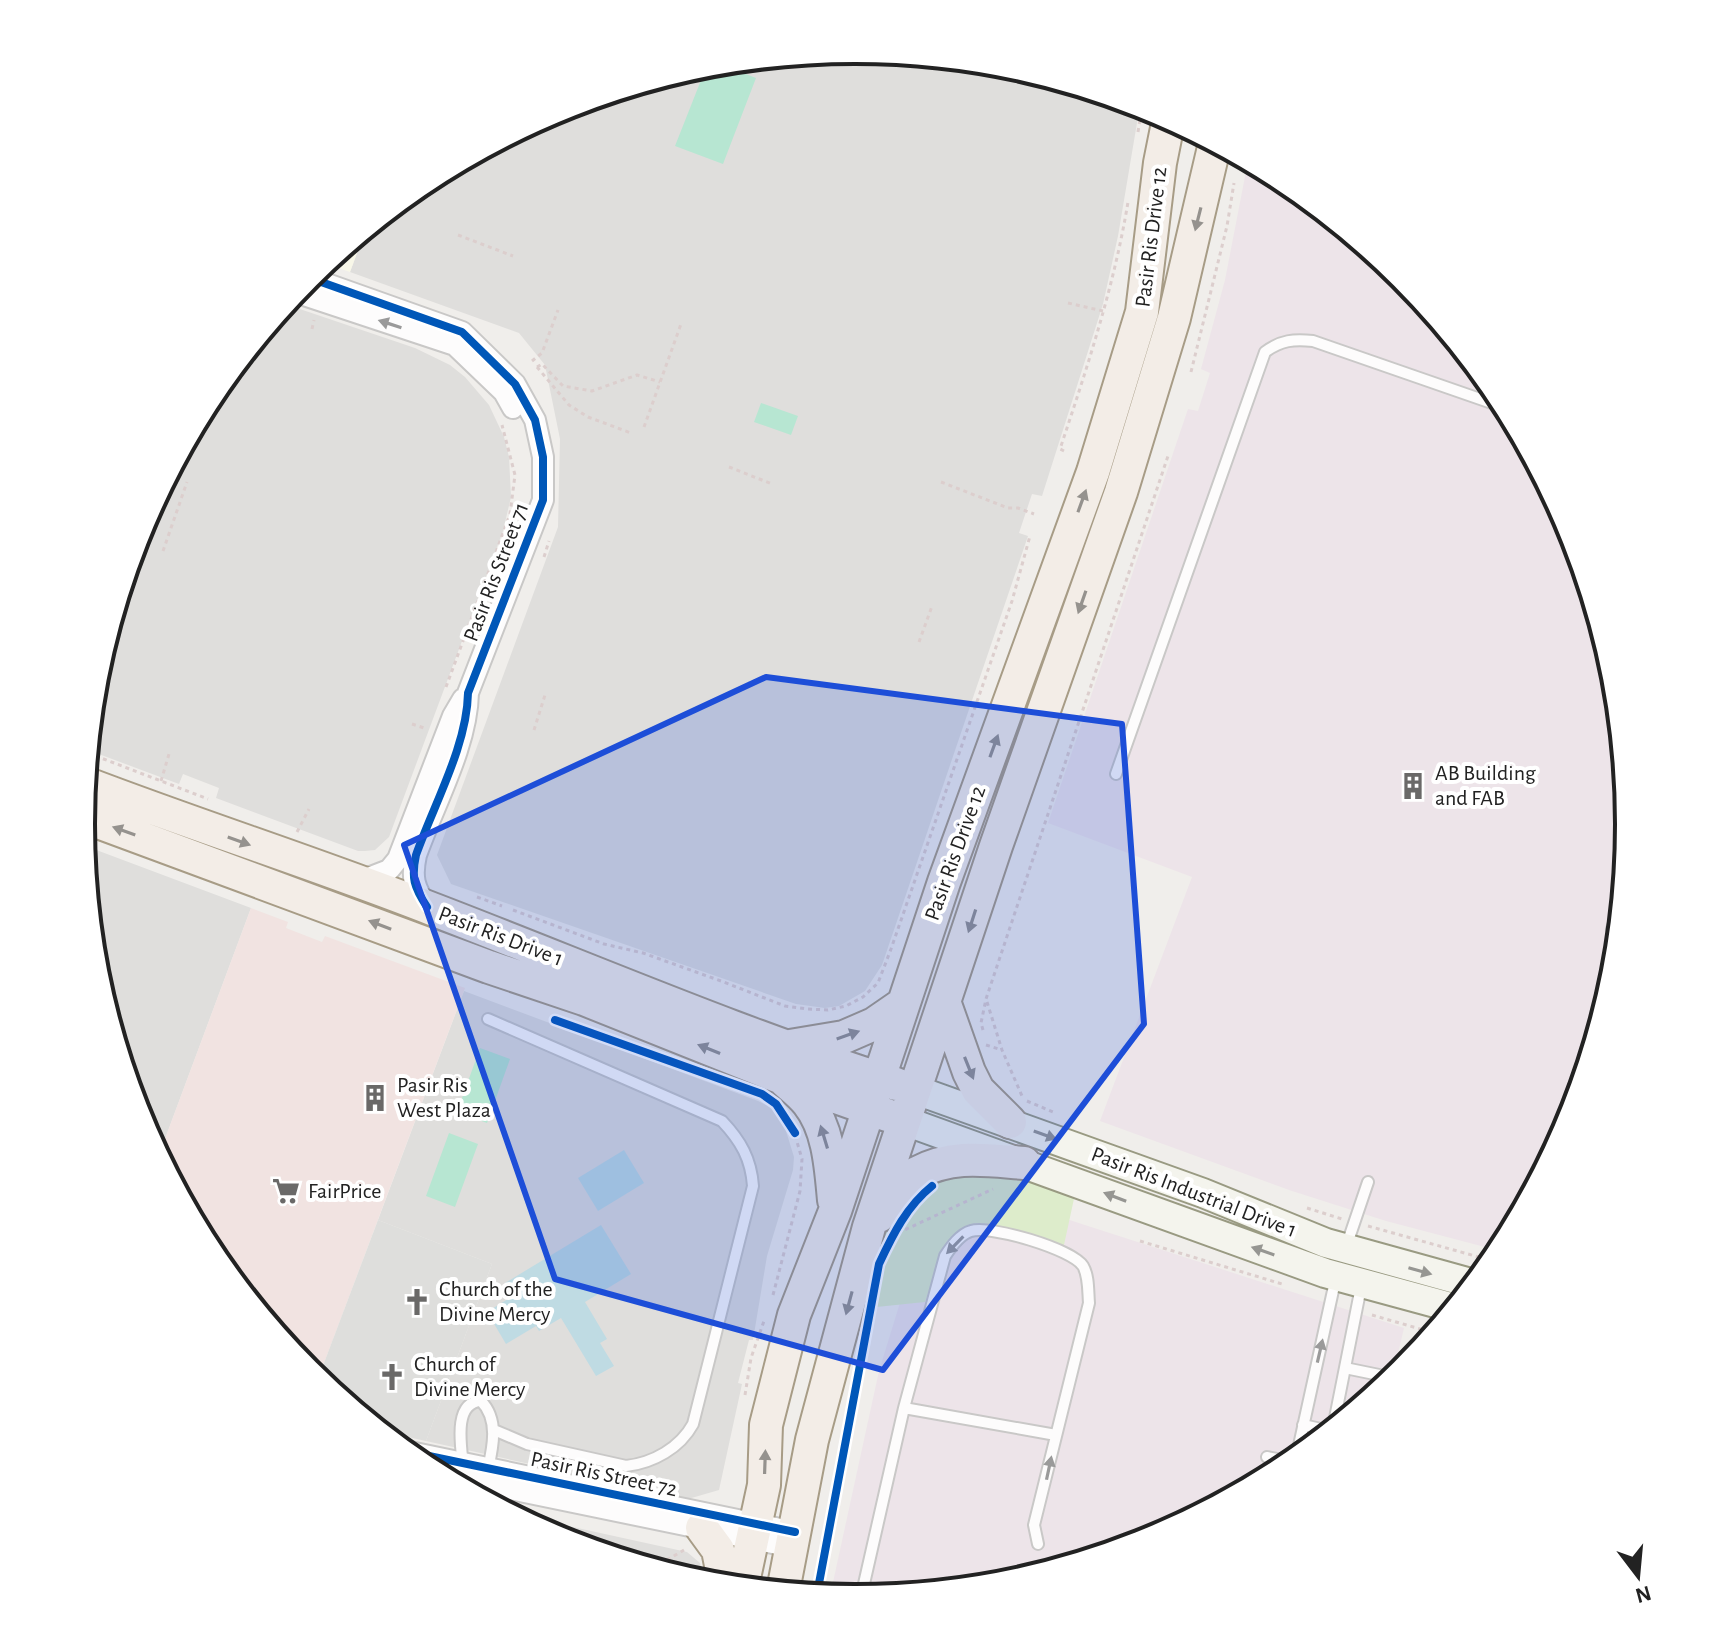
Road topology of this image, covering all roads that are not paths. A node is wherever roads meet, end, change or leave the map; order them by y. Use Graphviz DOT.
graph roads {
  1 [pos="1166,131"];
  2 [pos="1212,154"];
  3 [pos="323,283"];
  4 [pos="309,297"];
  5 [pos="1486,401"];
  6 [pos="533,524"];
  7 [pos="468,693"];
  8 [pos="1116,774"];
  9 [pos="96,787"];
  10 [pos="95,821"];
  11 [pos="356,883"];
  12 [pos="427,907"];
  13 [pos="903,1004"];
  14 [pos="945,1004"];
  15 [pos="488,1019"];
  16 [pos="784,1062"];
  17 [pos="916,1090"];
  18 [pos="873,1093"];
  19 [pos="1015,1105"];
  20 [pos="905,1121"];
  21 [pos="1024,1163"];
  22 [pos="1368,1182"];
  23 [pos="835,1211"];
  24 [pos="887,1229"];
  25 [pos="1346,1249"];
  26 [pos="1462,1281"];
  27 [pos="1351,1291"];
  28 [pos="1442,1306"];
  29 [pos="1345,1368"];
  30 [pos="1378,1375"];
  31 [pos="904,1408"];
  32 [pos="1335,1413"];
  33 [pos="1303,1425"];
  34 [pos="1318,1427"];
  35 [pos="494,1430"];
  36 [pos="1056,1435"];
  37 [pos="1299,1440"];
  38 [pos="1267,1457"];
  39 [pos="1274,1458"];
  40 [pos="450,1467"];
  41 [pos="463,1471"];
  42 [pos="458,1472"];
  43 [pos="487,1476"];
  44 [pos="755,1531"];
  45 [pos="695,1538"];
  46 [pos="794,1540"];
  47 [pos="1038,1544"];
  48 [pos="722,1571"];
  49 [pos="745,1575"];
  50 [pos="785,1580"];
  51 [pos="864,1584"];
  13 -- 1 [label="main road, Pasir Ris Drive 12, one-way"];
  2 -- 14 [label="main road, Pasir Ris Drive 12, one-way"];
  3 -- 6 [label="street, Pasir Ris Street 71"];
  6 -- 4 [label="street, Pasir Ris Street 71, one-way"];
  5 -- 8 [label="lane"];
  6 -- 7 [label="street, Pasir Ris Street 71"];
  7 -- 11 [label="street, Pasir Ris Street 71"];
  7 -- 12 [label="street, Pasir Ris Street 71"];
  9 -- 11 [label="main road, Pasir Ris Drive 1, one-way"];
  16 -- 10 [label="main road, Pasir Ris Drive 1, one-way"];
  11 -- 12 [label="main road, Pasir Ris Drive 1"];
  12 -- 16 [label="main road, Pasir Ris Drive 1"];
  16 -- 13 [label="main road, one-way"];
  13 -- 18 [label="main road, Pasir Ris Drive 12"];
  14 -- 17 [label="main road, Pasir Ris Drive 12"];
  14 -- 19 [label="main road, one-way"];
  15 -- 35 [label="lane"];
  16 -- 18 [label="main road, Pasir Ris Drive 1"];
  23 -- 16 [label="main road, one-way"];
  17 -- 18 [label="main road, Pasir Ris Drive 1"];
  17 -- 19 [label="main road, Pasir Ris Industrial Drive 1"];
  17 -- 20 [label="main road, Pasir Ris Drive 12"];
  18 -- 20 [label="main road, Pasir Ris Drive 1"];
  18 -- 23 [label="main road, Pasir Ris Drive 12"];
  19 -- 25 [label="main road, Pasir Ris Industrial Drive 1, one-way"];
  20 -- 21 [label="main road, Pasir Ris Industrial Drive 1"];
  20 -- 24 [label="main road, Pasir Ris Drive 12"];
  21 -- 24 [label="main road"];
  27 -- 21 [label="main road, Pasir Ris Industrial Drive 1, one-way"];
  22 -- 25 [label="lane"];
  44 -- 23 [label="main road, Pasir Ris Drive 12, one-way"];
  24 -- 46 [label="main road, Pasir Ris Drive 12, one-way"];
  25 -- 26 [label="main road, Pasir Ris Industrial Drive 1, one-way"];
  25 -- 27 [label="main road"];
  27 -- 28 [label="main road, Pasir Ris Industrial Drive 1"];
  27 -- 29 [label="lane"];
  33 -- 27 [label="lane, one-way"];
  29 -- 30 [label="lane"];
  29 -- 32 [label="lane"];
  31 -- 36 [label="lane"];
  36 -- 31 [label="lane, one-way"];
  31 -- 51 [label="lane"];
  33 -- 34 [label="lane"];
  33 -- 37 [label="lane"];
  35 -- 41 [label="lane"];
  35 -- 43 [label="lane"];
  47 -- 36 [label="lane, one-way"];
  38 -- 39 [label="lane"];
  40 -- 41 [label="street, Pasir Ris Street 72"];
  41 -- 42 [label="street, Pasir Ris Street 72"];
  41 -- 43 [label="street, Pasir Ris Street 72"];
  43 -- 44 [label="street, Pasir Ris Street 72"];
  43 -- 45 [label="street, Pasir Ris Street 72"];
  44 -- 45 [label="street, Pasir Ris Street 72"];
  44 -- 46 [label="street, Pasir Ris Street 72"];
  44 -- 49 [label="main road, Pasir Ris Drive 12"];
  45 -- 48 [label="main road"];
  46 -- 50 [label="main road, Pasir Ris Drive 12"];
}
